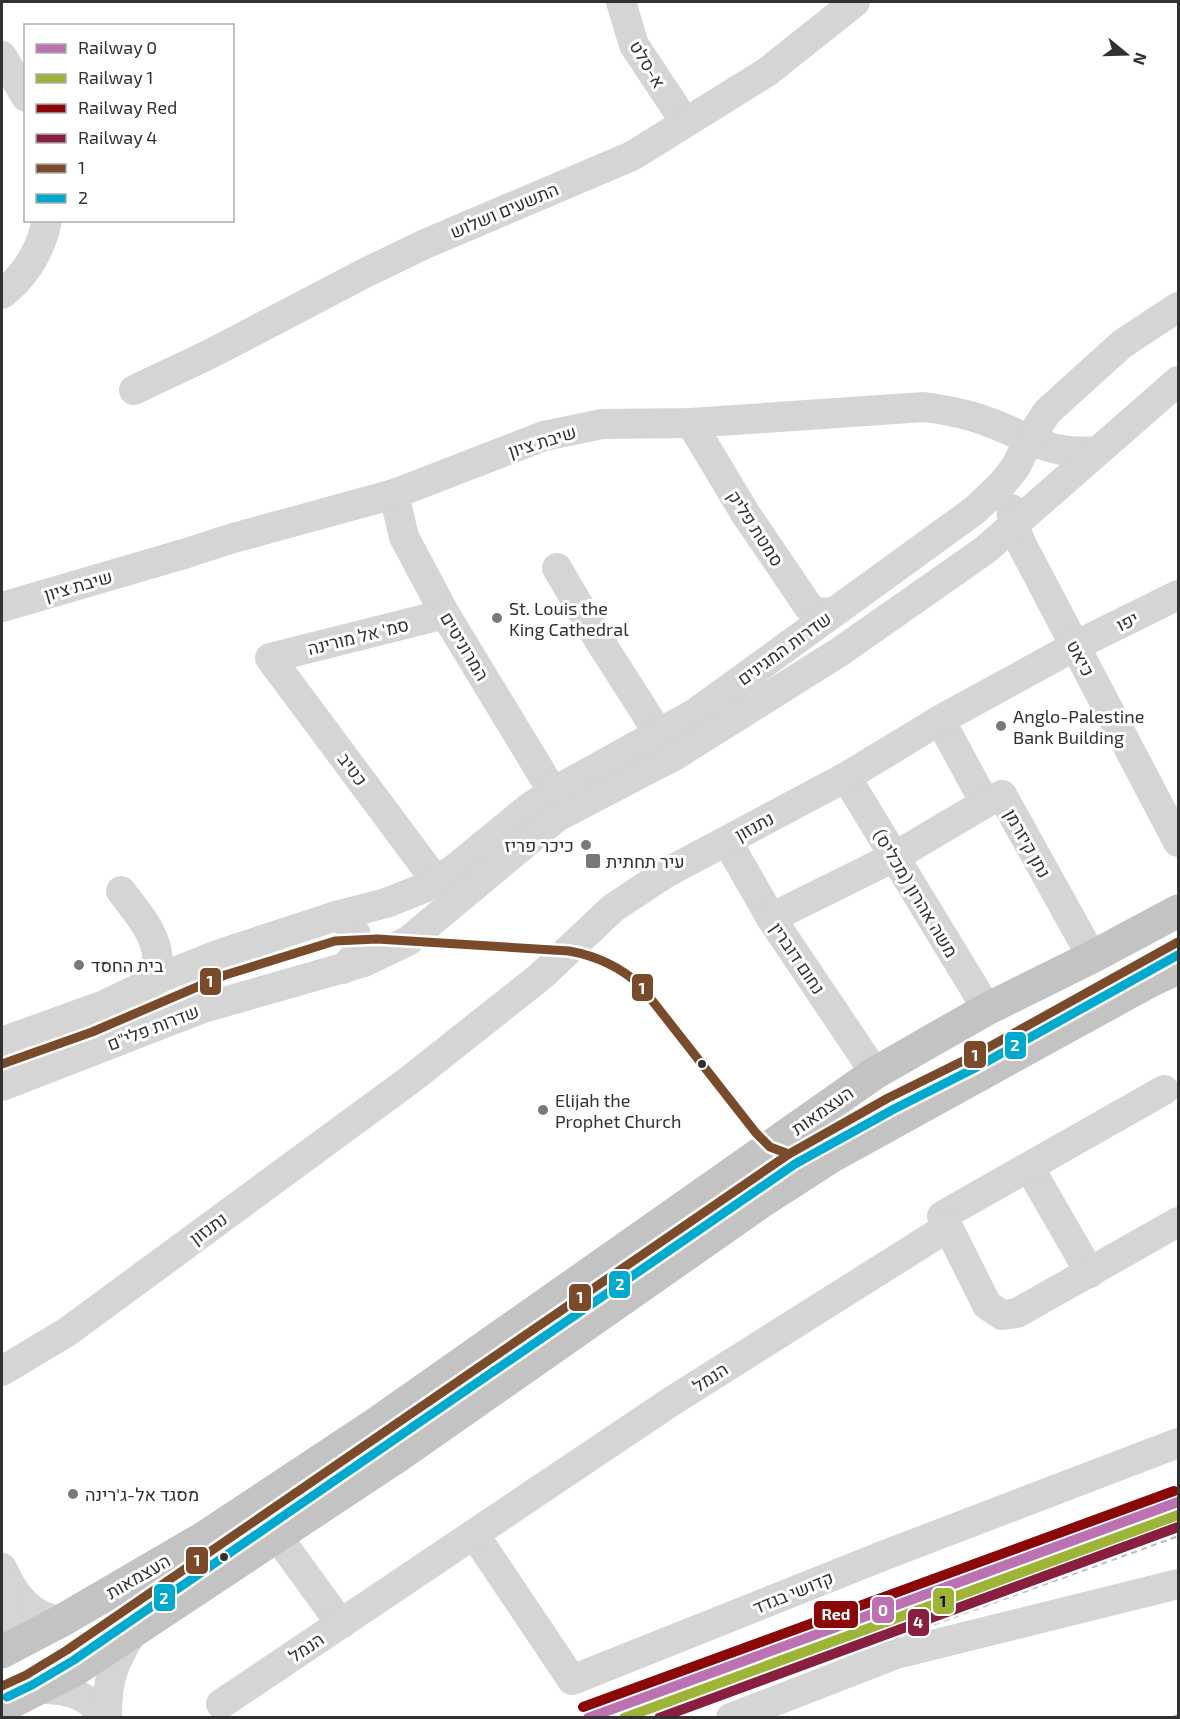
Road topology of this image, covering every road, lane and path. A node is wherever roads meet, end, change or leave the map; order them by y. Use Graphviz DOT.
graph roads {
  1 [pos="621,2"];
  2 [pos="855,2"];
  3 [pos="2,56"];
  4 [pos="24,93"];
  5 [pos="685,122"];
  6 [pos="47,222"];
  7 [pos="2,294"];
  8 [pos="1179,307"];
  9 [pos="1179,381"];
  10 [pos="134,390"];
  11 [pos="691,423"];
  12 [pos="1029,440"];
  13 [pos="1097,451"];
  14 [pos="1015,468"];
  15 [pos="394,494"];
  16 [pos="1014,526"];
  17 [pos="557,568"];
  18 [pos="1179,595"];
  19 [pos="2,607"];
  20 [pos="835,611"];
  21 [pos="446,614"];
  22 [pos="1075,646"];
  23 [pos="270,658"];
  24 [pos="940,720"];
  25 [pos="658,735"];
  26 [pos="846,777"];
  27 [pos="553,792"];
  28 [pos="985,803"];
  29 [pos="727,840"];
  30 [pos="1179,842"];
  31 [pos="894,857"];
  32 [pos="436,881"];
  33 [pos="121,891"];
  34 [pos="1179,911"];
  35 [pos="336,916"];
  36 [pos="771,918"];
  37 [pos="149,930"];
  38 [pos="220,954"];
  39 [pos="1092,957"];
  40 [pos="343,969"];
  41 [pos="1169,978"];
  42 [pos="151,983"];
  43 [pos="987,1009"];
  44 [pos="2,1042"];
  45 [pos="875,1073"];
  46 [pos="2,1086"];
  47 [pos="1164,1090"];
  48 [pos="1029,1167"];
  49 [pos="1179,1222"];
  50 [pos="948,1227"];
  51 [pos="1090,1273"];
  52 [pos="2,1371"];
  53 [pos="1179,1443"];
  54 [pos="474,1534"];
  55 [pos="277,1536"];
  56 [pos="5,1575"];
  57 [pos="1179,1584"];
  58 [pos="61,1621"];
  59 [pos="341,1624"];
  60 [pos="132,1633"];
  61 [pos="2,1642"];
  62 [pos="2,1652"];
  63 [pos="38,1689"];
  64 [pos="221,1704"];
  65 [pos="2,1707"];
  66 [pos="105,1718"];
  67 [pos="731,1718"];
  1 -- 5 [label="street, א-סלט"];
  2 -- 5 [label="street, התשעים ושלוש"];
  3 -- 4 [label="street"];
  5 -- 10 [label="street, התשעים ושלוש"];
  6 -- 7 [label="street"];
  8 -- 12 [label="street, שדרות המגינים"];
  9 -- 13 [label="street, שדרות המגינים"];
  11 -- 12 [label="street, שיבת ציון"];
  11 -- 15 [label="street, שיבת ציון"];
  11 -- 20 [label="street, סמטת פליק"];
  12 -- 13 [label="street, שיבת ציון"];
  12 -- 14 [label="street, שדרות המגינים"];
  13 -- 16 [label="street, שדרות המגינים"];
  14 -- 16 [label="street, כיאט"];
  14 -- 20 [label="street, שדרות המגינים"];
  15 -- 19 [label="street, שיבת ציון"];
  15 -- 21 [label="street, המרוניטים"];
  16 -- 22 [label="street, כיאט"];
  16 -- 40 [label="street, שדרות המגינים"];
  17 -- 25 [label="street"];
  18 -- 22 [label="street, יפו"];
  20 -- 25 [label="street, שדרות המגינים"];
  21 -- 23 [label="street, סמ' אל מורינה"];
  21 -- 27 [label="street, המרוניטים"];
  22 -- 24 [label="street, נתנזון"];
  22 -- 30 [label="street, כיאט"];
  23 -- 32 [label="street, כטיב"];
  24 -- 26 [label="street, נתנזון"];
  24 -- 28 [label="street, נתן קיזרמן"];
  25 -- 27 [label="street, שדרות המגינים"];
  26 -- 29 [label="street, נתנזון"];
  26 -- 31 [label="street, משה אהרון (מכליס)"];
  27 -- 32 [label="street, שדרות המגינים"];
  28 -- 31 [label="street"];
  28 -- 39 [label="street, נתן קיזרמן"];
  29 -- 36 [label="street, נחום דוברין"];
  29 -- 52 [label="street, נתנזון"];
  31 -- 36 [label="street"];
  31 -- 43 [label="street, משה אהרון (מכליס)"];
  32 -- 35 [label="street, שדרות המגינים"];
  33 -- 37 [label="street"];
  34 -- 39 [label="highway, העצמאות"];
  35 -- 38 [label="street"];
  35 -- 40 [label="street"];
  36 -- 45 [label="street, נחום דוברין"];
  37 -- 38 [label="street"];
  37 -- 42 [label="street"];
  38 -- 42 [label="street"];
  39 -- 43 [label="highway, העצמאות"];
  40 -- 46 [label="street, שדרות פלי\"ם"];
  41 -- 55 [label="highway"];
  42 -- 44 [label="street"];
  43 -- 45 [label="highway, העצמאות"];
  45 -- 58 [label="highway, העצמאות"];
  47 -- 48 [label="street"];
  48 -- 50 [label="street"];
  48 -- 51 [label="street"];
  49 -- 51 [label="street"];
  50 -- 51 [label="street"];
  50 -- 54 [label="street, הנמל"];
  53 -- 54 [label="street, קדושי בגדד"];
  54 -- 59 [label="street, הנמל"];
  55 -- 59 [label="street"];
  55 -- 60 [label="highway"];
  56 -- 58 [label="street"];
  56 -- 61 [label="street"];
  57 -- 67 [label="street"];
  58 -- 62 [label="highway, העצמאות"];
  59 -- 64 [label="street, הנמל"];
  60 -- 63 [label="highway"];
  60 -- 66 [label="street"];
  63 -- 65 [label="highway"];
  63 -- 66 [label="street"];
}
